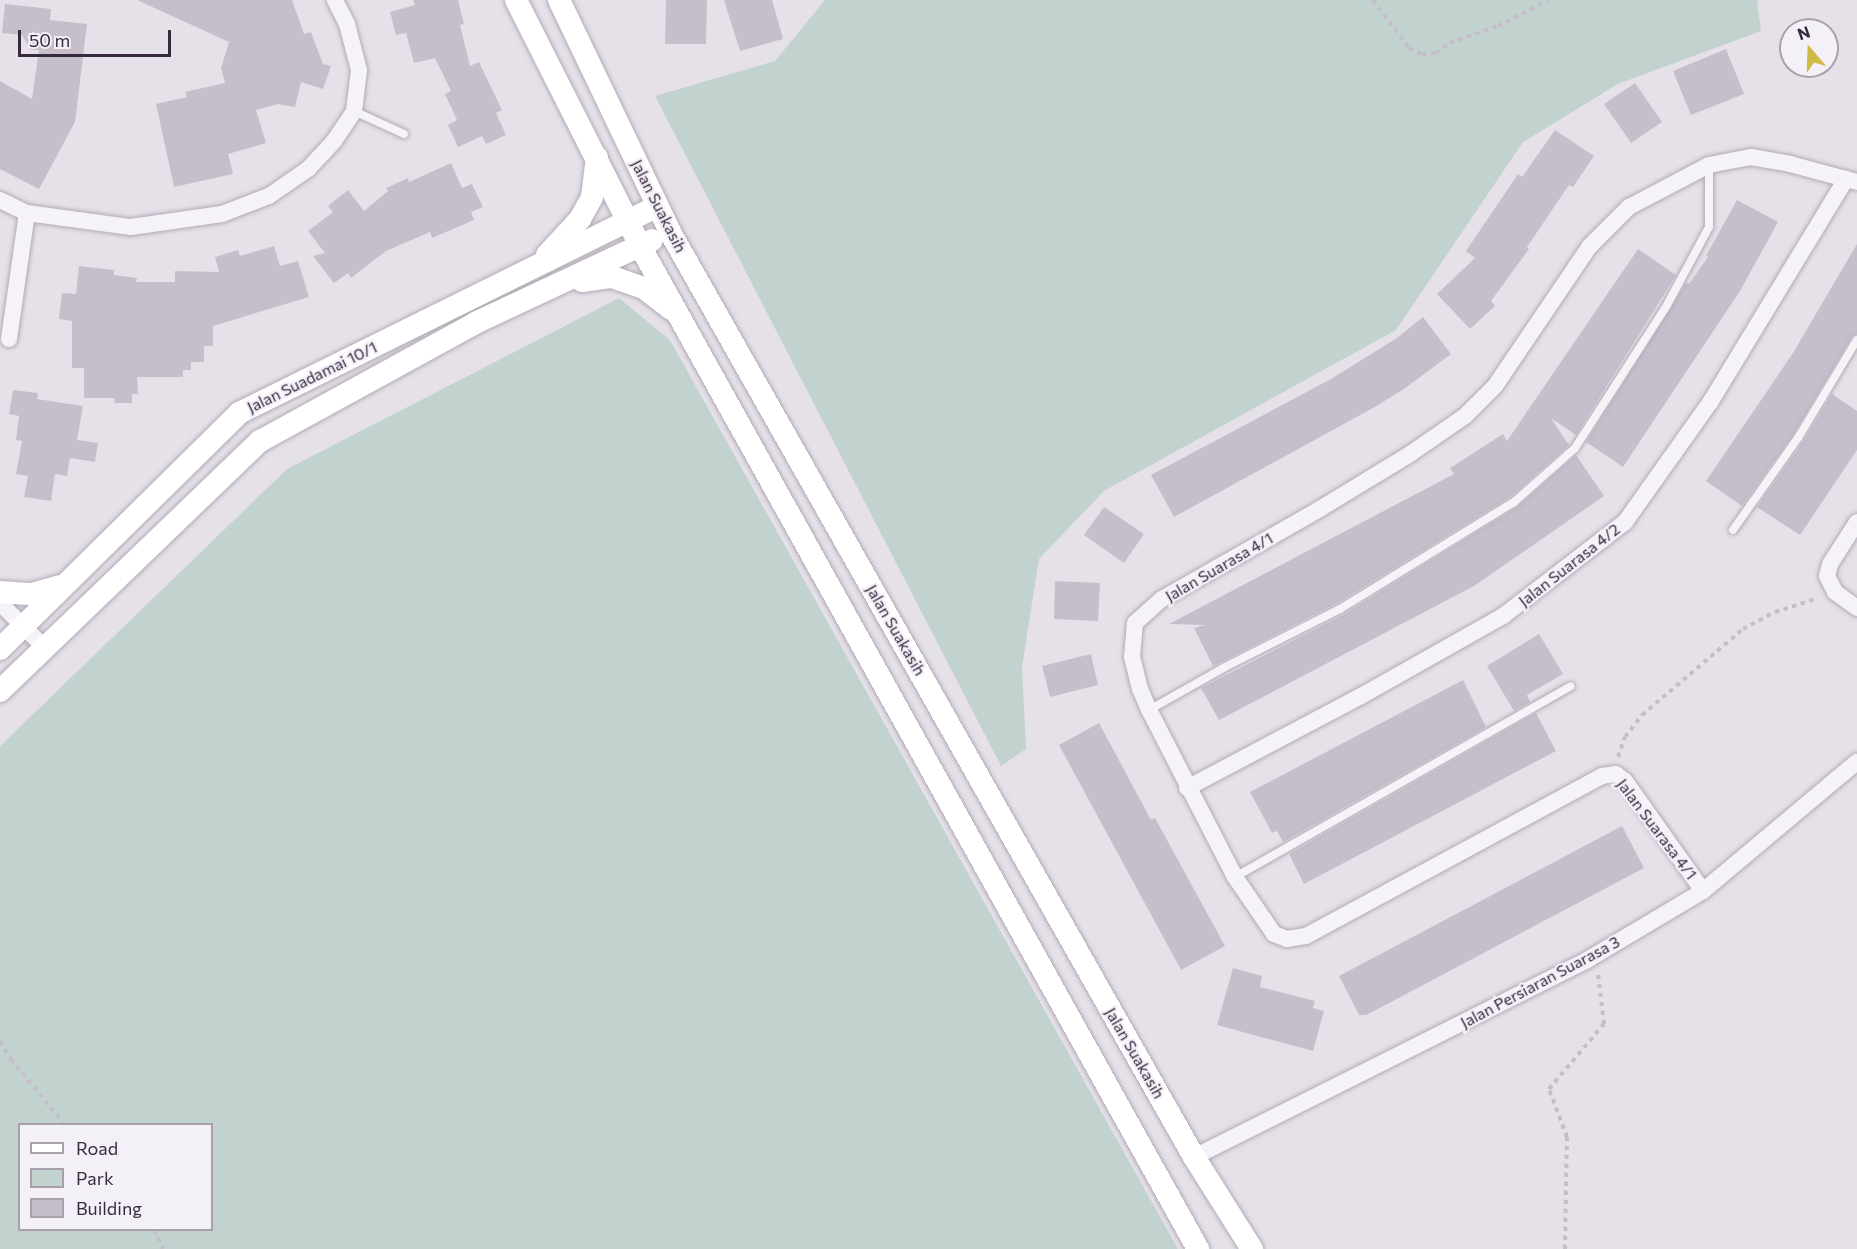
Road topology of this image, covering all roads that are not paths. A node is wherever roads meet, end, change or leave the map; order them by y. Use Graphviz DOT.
graph roads {
  1 [pos="335,0"];
  2 [pos="516,0"];
  3 [pos="559,0"];
  4 [pos="354,111"];
  5 [pos="404,134"];
  6 [pos="597,157"];
  7 [pos="1709,165"];
  8 [pos="1852,181"];
  9 [pos="0,200"];
  10 [pos="658,206"];
  11 [pos="27,213"];
  12 [pos="627,220"];
  13 [pos="670,232"];
  14 [pos="640,246"];
  15 [pos="538,265"];
  16 [pos="553,286"];
  17 [pos="677,314"];
  18 [pos="9,339"];
  19 [pos="1857,340"];
  20 [pos="1857,522"];
  21 [pos="1733,530"];
  22 [pos="65,584"];
  23 [pos="0,592"];
  24 [pos="0,603"];
  25 [pos="1857,608"];
  26 [pos="22,626"];
  27 [pos="44,646"];
  28 [pos="0,649"];
  29 [pos="1571,686"];
  30 [pos="0,691"];
  31 [pos="1149,710"];
  32 [pos="1857,762"];
  33 [pos="1187,788"];
  34 [pos="1235,877"];
  35 [pos="1704,891"];
  36 [pos="1194,1157"];
  37 [pos="1198,1249"];
  38 [pos="1252,1249"];
  1 -- 4 [label="street"];
  2 -- 6 [label="main road, Jalan Suakasih"];
  3 -- 10 [label="main road, Jalan Suakasih"];
  4 -- 5 [label="lane"];
  4 -- 11 [label="street"];
  6 -- 12 [label="main road, Jalan Suakasih"];
  6 -- 15 [label="main road"];
  7 -- 8 [label="street, Jalan Suarasa 4/1"];
  7 -- 31 [label="lane"];
  7 -- 31 [label="street, Jalan Suarasa 4/1"];
  8 -- 33 [label="street, Jalan Suarasa 4/2"];
  9 -- 11 [label="street"];
  10 -- 12 [label="main road, Jalan Suadamai 10/1"];
  10 -- 13 [label="main road, Jalan Suakasih"];
  11 -- 18 [label="street"];
  12 -- 14 [label="main road, Jalan Suakasih"];
  12 -- 15 [label="main road, Jalan Suadamai 10/1"];
  13 -- 14 [label="main road, Jalan Suadamai 10/1"];
  13 -- 36 [label="main road, Jalan Suakasih"];
  14 -- 16 [label="main road, Jalan Suadamai 10/1"];
  14 -- 17 [label="main road, Jalan Suakasih"];
  15 -- 22 [label="main road, Jalan Suadamai 10/1"];
  16 -- 17 [label="main road"];
  16 -- 27 [label="main road, Jalan Suadamai 10/1"];
  17 -- 37 [label="main road, Jalan Suakasih"];
  19 -- 21 [label="lane"];
  20 -- 25 [label="street"];
  22 -- 23 [label="main road"];
  22 -- 26 [label="main road, Jalan Suadamai 10/1"];
  24 -- 26 [label="street"];
  26 -- 27 [label="street"];
  26 -- 28 [label="main road, Jalan Suadamai 10/1"];
  27 -- 30 [label="main road, Jalan Suadamai 10/1"];
  29 -- 34 [label="lane"];
  31 -- 33 [label="street, Jalan Suarasa 4/1"];
  32 -- 35 [label="street, Jalan Persiaran Suarasa 3"];
  33 -- 34 [label="street, Jalan Suarasa 4/1"];
  34 -- 35 [label="street, Jalan Suarasa 4/1"];
  35 -- 36 [label="street, Jalan Persiaran Suarasa 3"];
  36 -- 38 [label="main road, Jalan Suakasih"];
}
